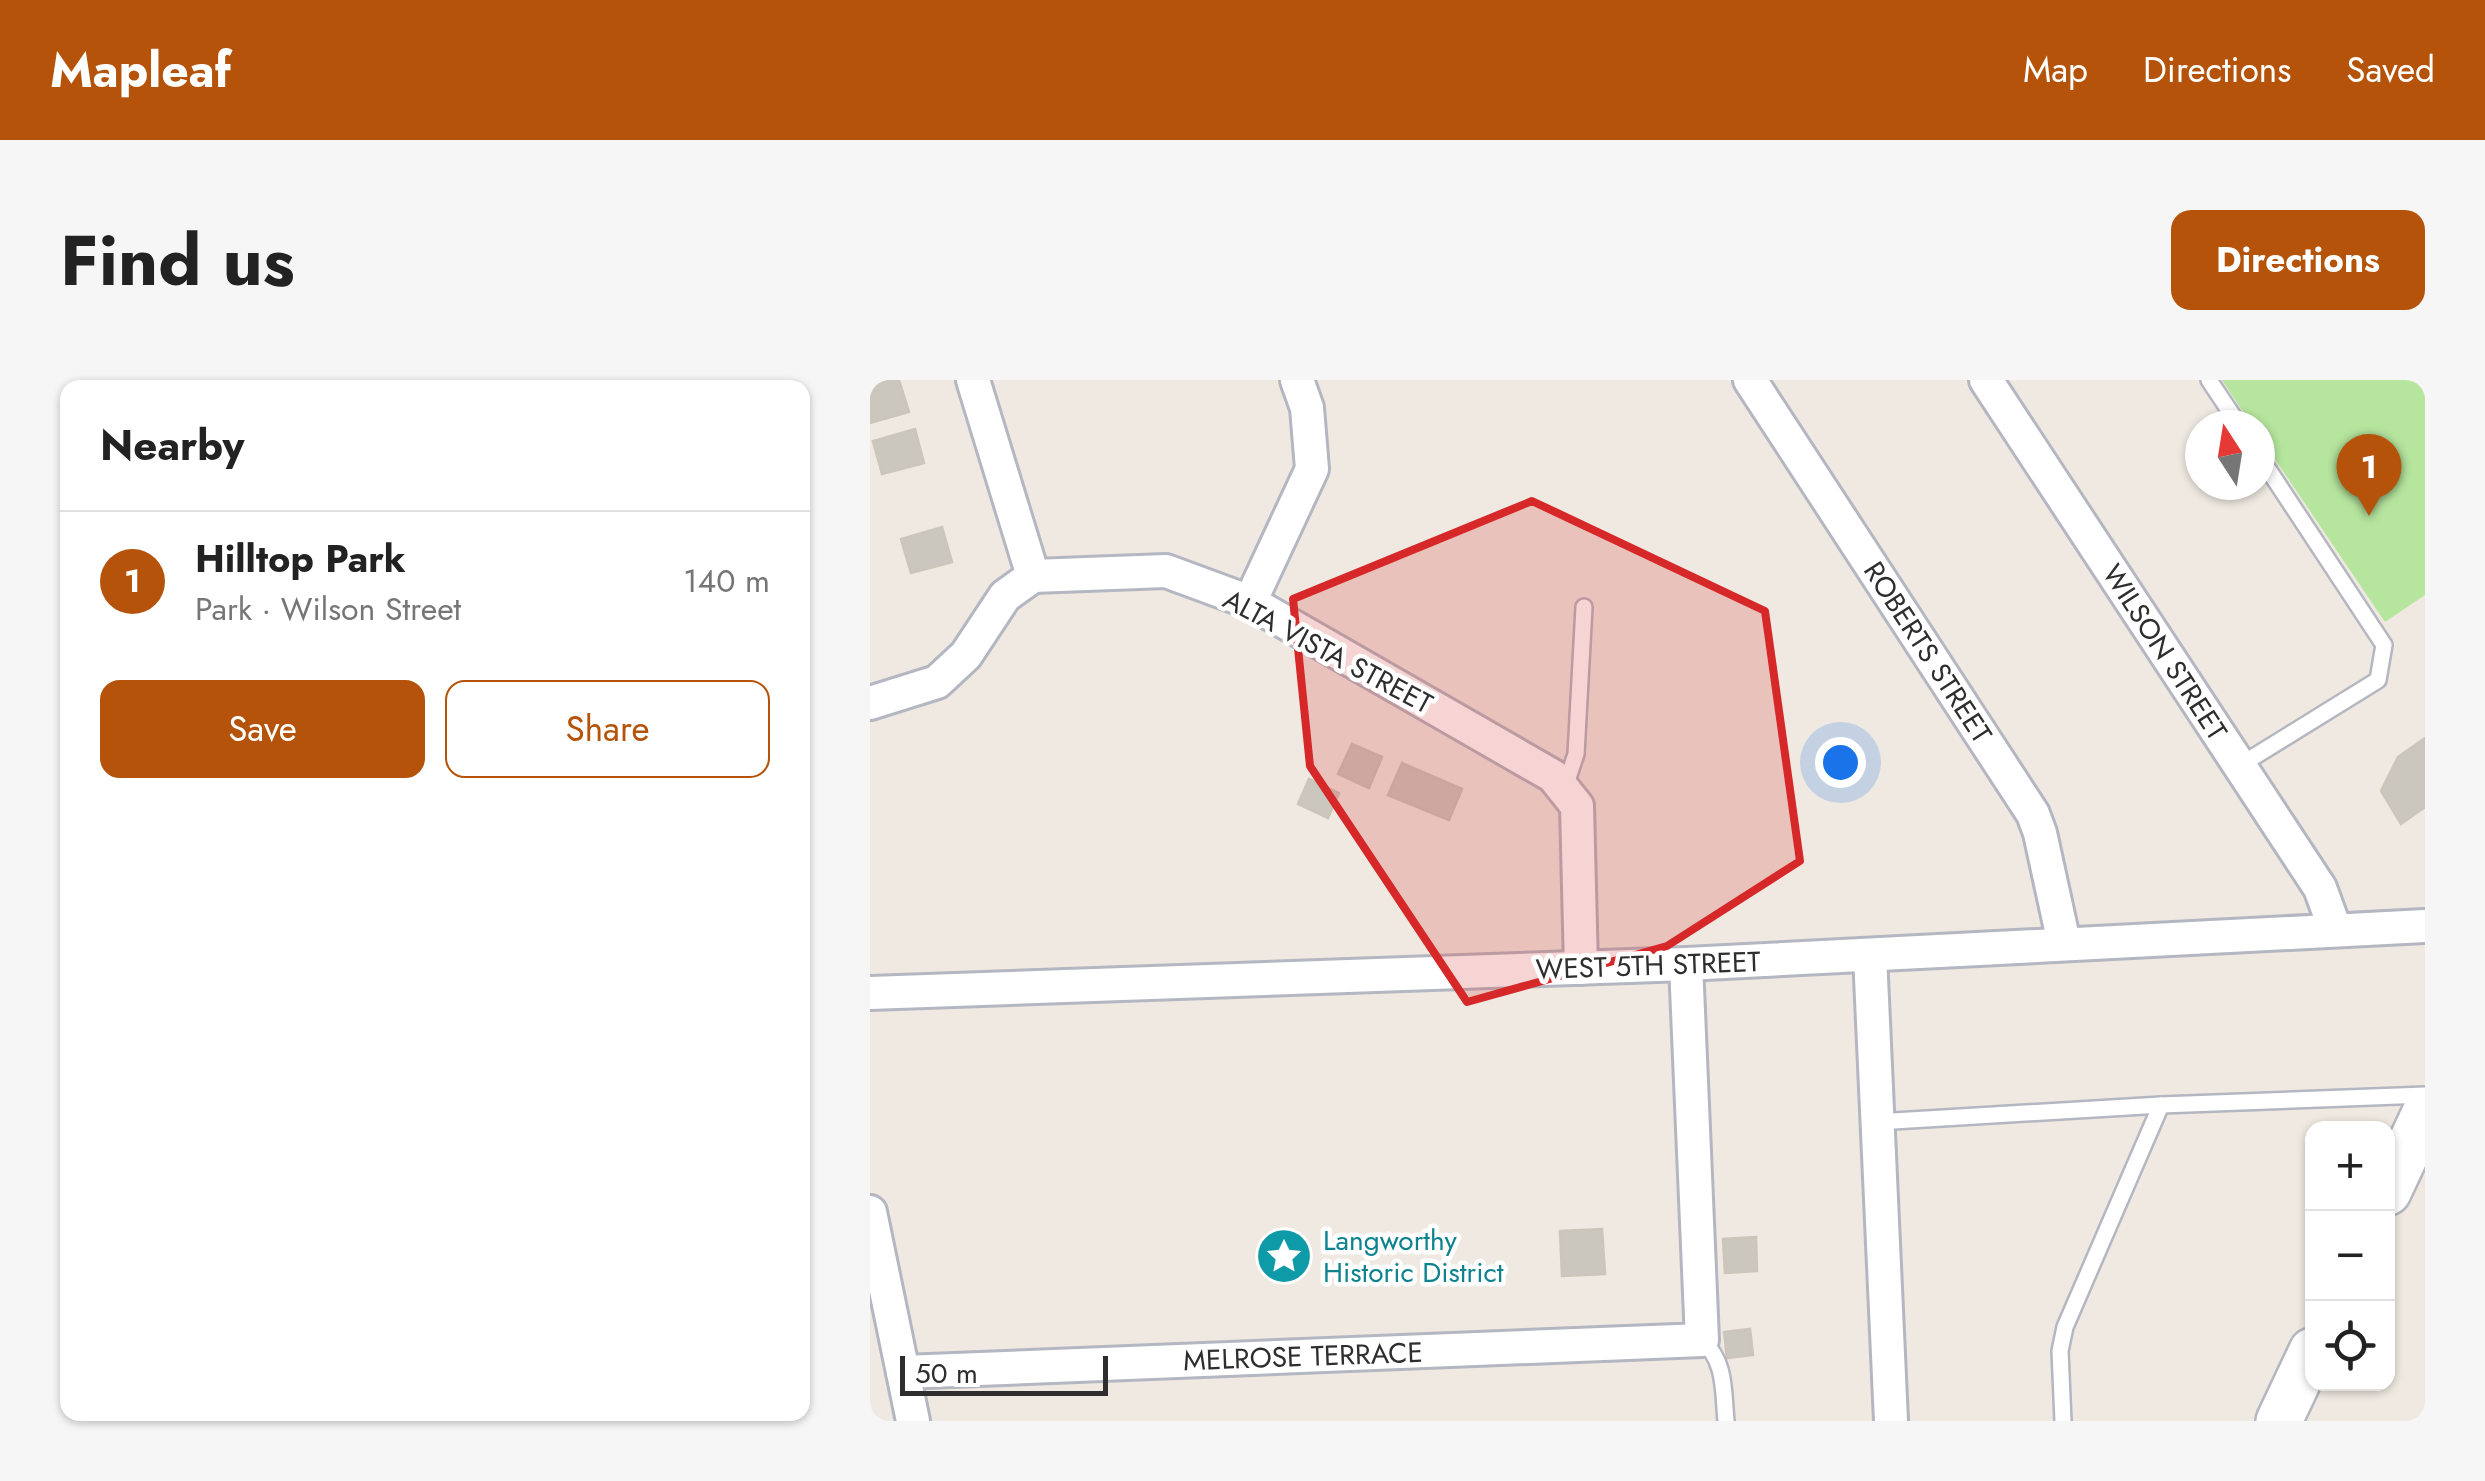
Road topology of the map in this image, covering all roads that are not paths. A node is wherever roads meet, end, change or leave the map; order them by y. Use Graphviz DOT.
graph roads {
  1 [pos="973,380"];
  2 [pos="1298,380"];
  3 [pos="1750,380"];
  4 [pos="1986,380"];
  5 [pos="2210,380"];
  6 [pos="2229,410"];
  7 [pos="2275,480"];
  8 [pos="1032,576"];
  9 [pos="1250,602"];
  10 [pos="1584,607"];
  11 [pos="870,702"];
  12 [pos="2239,766"];
  13 [pos="1564,790"];
  14 [pos="2425,926"];
  15 [pos="2335,929"];
  16 [pos="2064,943"];
  17 [pos="1870,955"];
  18 [pos="1686,964"];
  19 [pos="1581,968"];
  20 [pos="870,993"];
  21 [pos="2425,1094"];
  22 [pos="2161,1105"];
  23 [pos="2425,1113"];
  24 [pos="1877,1122"];
  25 [pos="2395,1177"];
  26 [pos="870,1212"];
  27 [pos="1702,1340"];
  28 [pos="2305,1366"];
  29 [pos="903,1372"];
  30 [pos="913,1421"];
  31 [pos="1726,1421"];
  32 [pos="1892,1421"];
  33 [pos="2062,1421"];
  34 [pos="2280,1421"];
  1 -- 8 [label="street"];
  2 -- 9 [label="street"];
  3 -- 16 [label="street, ROBERTS STREET"];
  4 -- 12 [label="street, WILSON STREET"];
  5 -- 6 [label="lane"];
  7 -- 12 [label="lane"];
  8 -- 9 [label="street, ALTA VISTA STREET"];
  8 -- 11 [label="street"];
  9 -- 13 [label="street, ALTA VISTA STREET"];
  10 -- 13 [label="lane"];
  12 -- 15 [label="street, WILSON STREET"];
  13 -- 19 [label="street"];
  14 -- 15 [label="street, WEST 5TH STREET"];
  15 -- 16 [label="street, WEST 5TH STREET"];
  16 -- 17 [label="street, WEST 5TH STREET"];
  17 -- 18 [label="street, WEST 5TH STREET"];
  17 -- 24 [label="street"];
  18 -- 19 [label="street, WEST 5TH STREET"];
  18 -- 27 [label="street"];
  19 -- 20 [label="street, WEST 5TH STREET"];
  21 -- 22 [label="lane"];
  22 -- 24 [label="lane"];
  22 -- 33 [label="lane"];
  23 -- 25 [label="main road"];
  24 -- 32 [label="street"];
  26 -- 29 [label="street"];
  27 -- 29 [label="street, MELROSE TERRACE"];
  27 -- 31 [label="lane"];
  28 -- 34 [label="main road"];
  29 -- 30 [label="street"];
}
